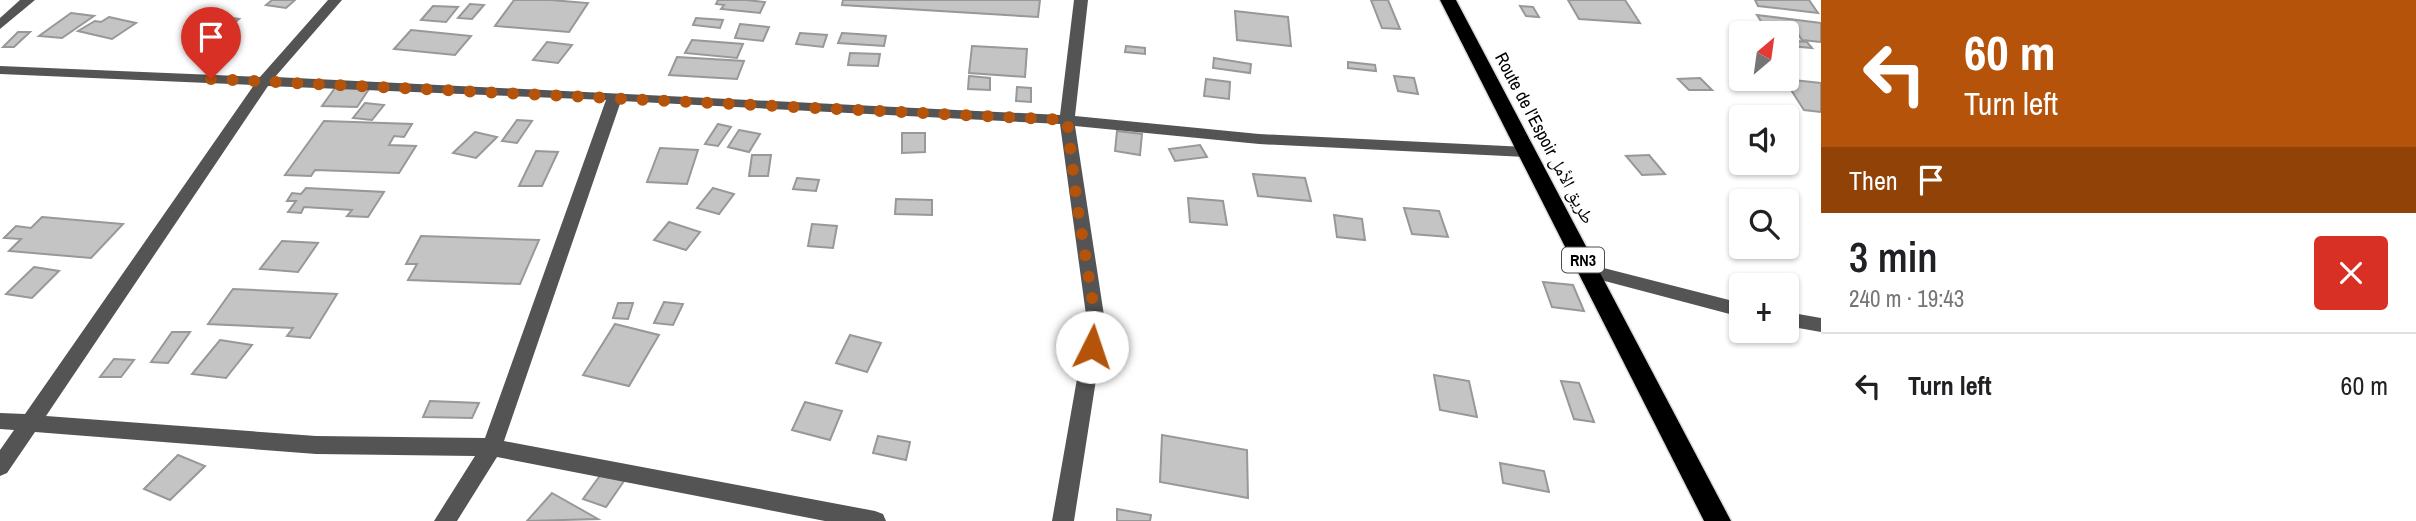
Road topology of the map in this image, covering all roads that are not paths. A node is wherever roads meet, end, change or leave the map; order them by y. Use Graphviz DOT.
graph roads {
  1 [pos="28,0"];
  2 [pos="335,0"];
  3 [pos="1081,0"];
  4 [pos="1448,0"];
  5 [pos="0,24"];
  6 [pos="0,70"];
  7 [pos="264,81"];
  8 [pos="615,96"];
  9 [pos="1067,120"];
  10 [pos="1527,152"];
  11 [pos="1588,270"];
  12 [pos="1729,307"];
  13 [pos="1799,321"];
  14 [pos="1821,325"];
  15 [pos="0,421"];
  16 [pos="31,423"];
  17 [pos="492,447"];
  18 [pos="0,467"];
  19 [pos="445,521"];
  20 [pos="876,521"];
  21 [pos="1063,521"];
  22 [pos="1718,521"];
  1 -- 5 [label="street"];
  2 -- 7 [label="street"];
  3 -- 9 [label="street"];
  4 -- 10 [label="highway, Route de l’Espoir طريق الأمل / RN3"];
  6 -- 7 [label="street"];
  7 -- 8 [label="street"];
  7 -- 16 [label="street"];
  8 -- 9 [label="street"];
  8 -- 17 [label="street"];
  9 -- 10 [label="street"];
  9 -- 21 [label="street"];
  10 -- 11 [label="highway, Route de l’Espoir طريق الأمل / RN3"];
  11 -- 12 [label="street"];
  11 -- 22 [label="highway, Route de l’Espoir طريق الأمل / RN3"];
  13 -- 14 [label="street"];
  15 -- 16 [label="street"];
  16 -- 17 [label="street"];
  16 -- 18 [label="street"];
  17 -- 19 [label="street"];
  17 -- 20 [label="street"];
}
